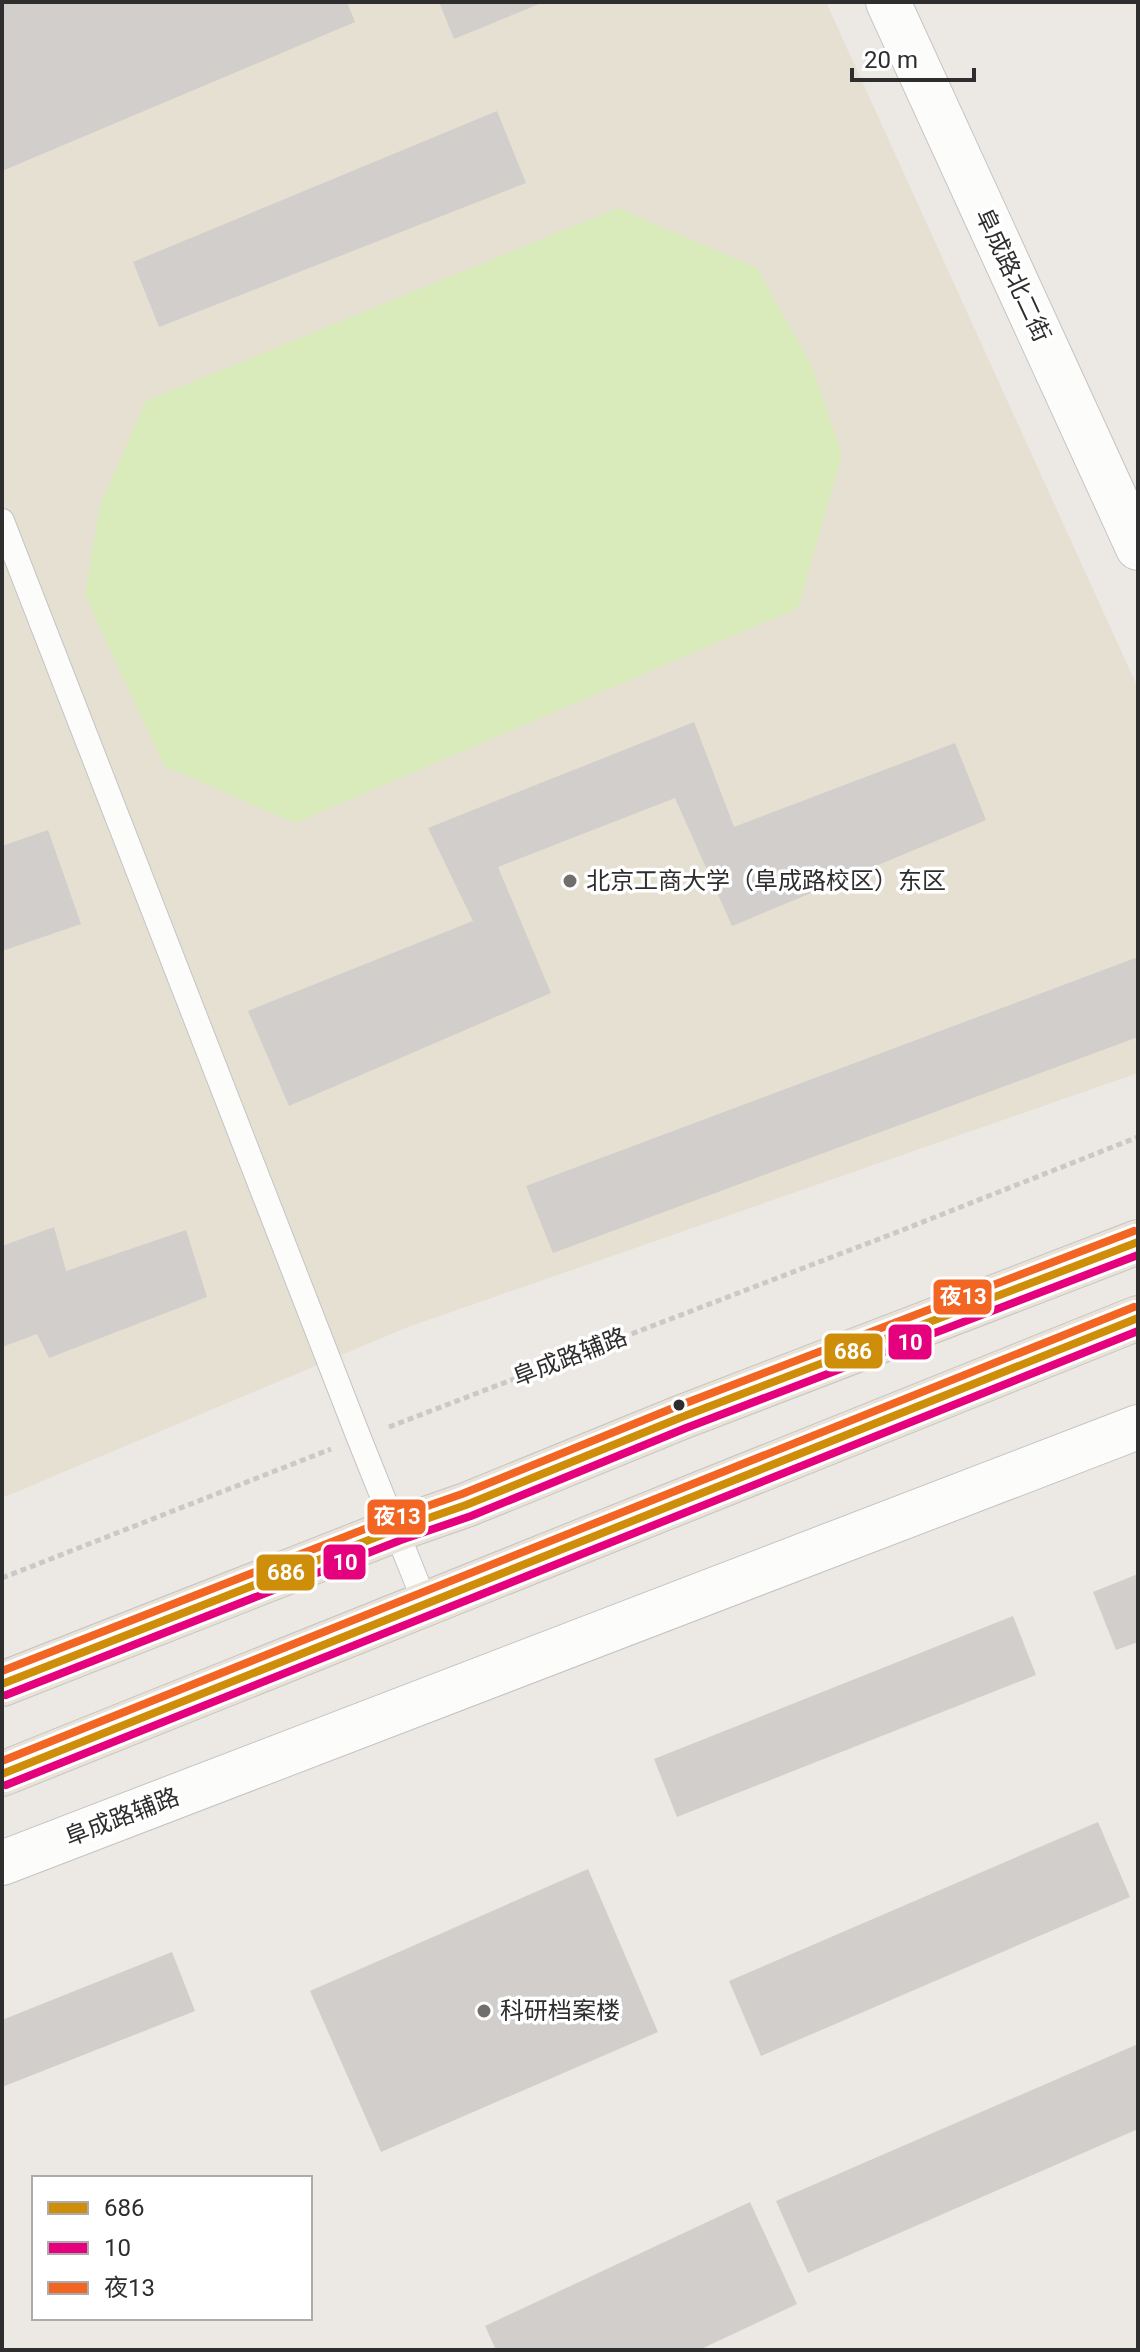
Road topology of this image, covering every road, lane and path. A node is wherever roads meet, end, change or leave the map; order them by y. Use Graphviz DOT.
graph roads {
  1 [pos="888,2"];
  2 [pos="2,521"];
  3 [pos="1138,548"];
  4 [pos="1138,1137"];
  5 [pos="1138,1242"];
  6 [pos="1138,1318"];
  7 [pos="1138,1427"];
  8 [pos="359,1438"];
  9 [pos="397,1529"];
  10 [pos="2,1578"];
  11 [pos="426,1605"];
  12 [pos="2,1684"];
  13 [pos="2,1774"];
  14 [pos="2,1863"];
  1 -- 3 [label="street, 阜成路北二街"];
  2 -- 8 [label="lane"];
  4 -- 8 [label="path, 阜成路辅路"];
  5 -- 9 [label="highway"];
  6 -- 11 [label="highway"];
  7 -- 14 [label="street, 阜成路辅路"];
  8 -- 9 [label="lane"];
  8 -- 10 [label="path, 阜成路辅路"];
  9 -- 11 [label="lane"];
  9 -- 12 [label="highway"];
  11 -- 13 [label="highway"];
}
